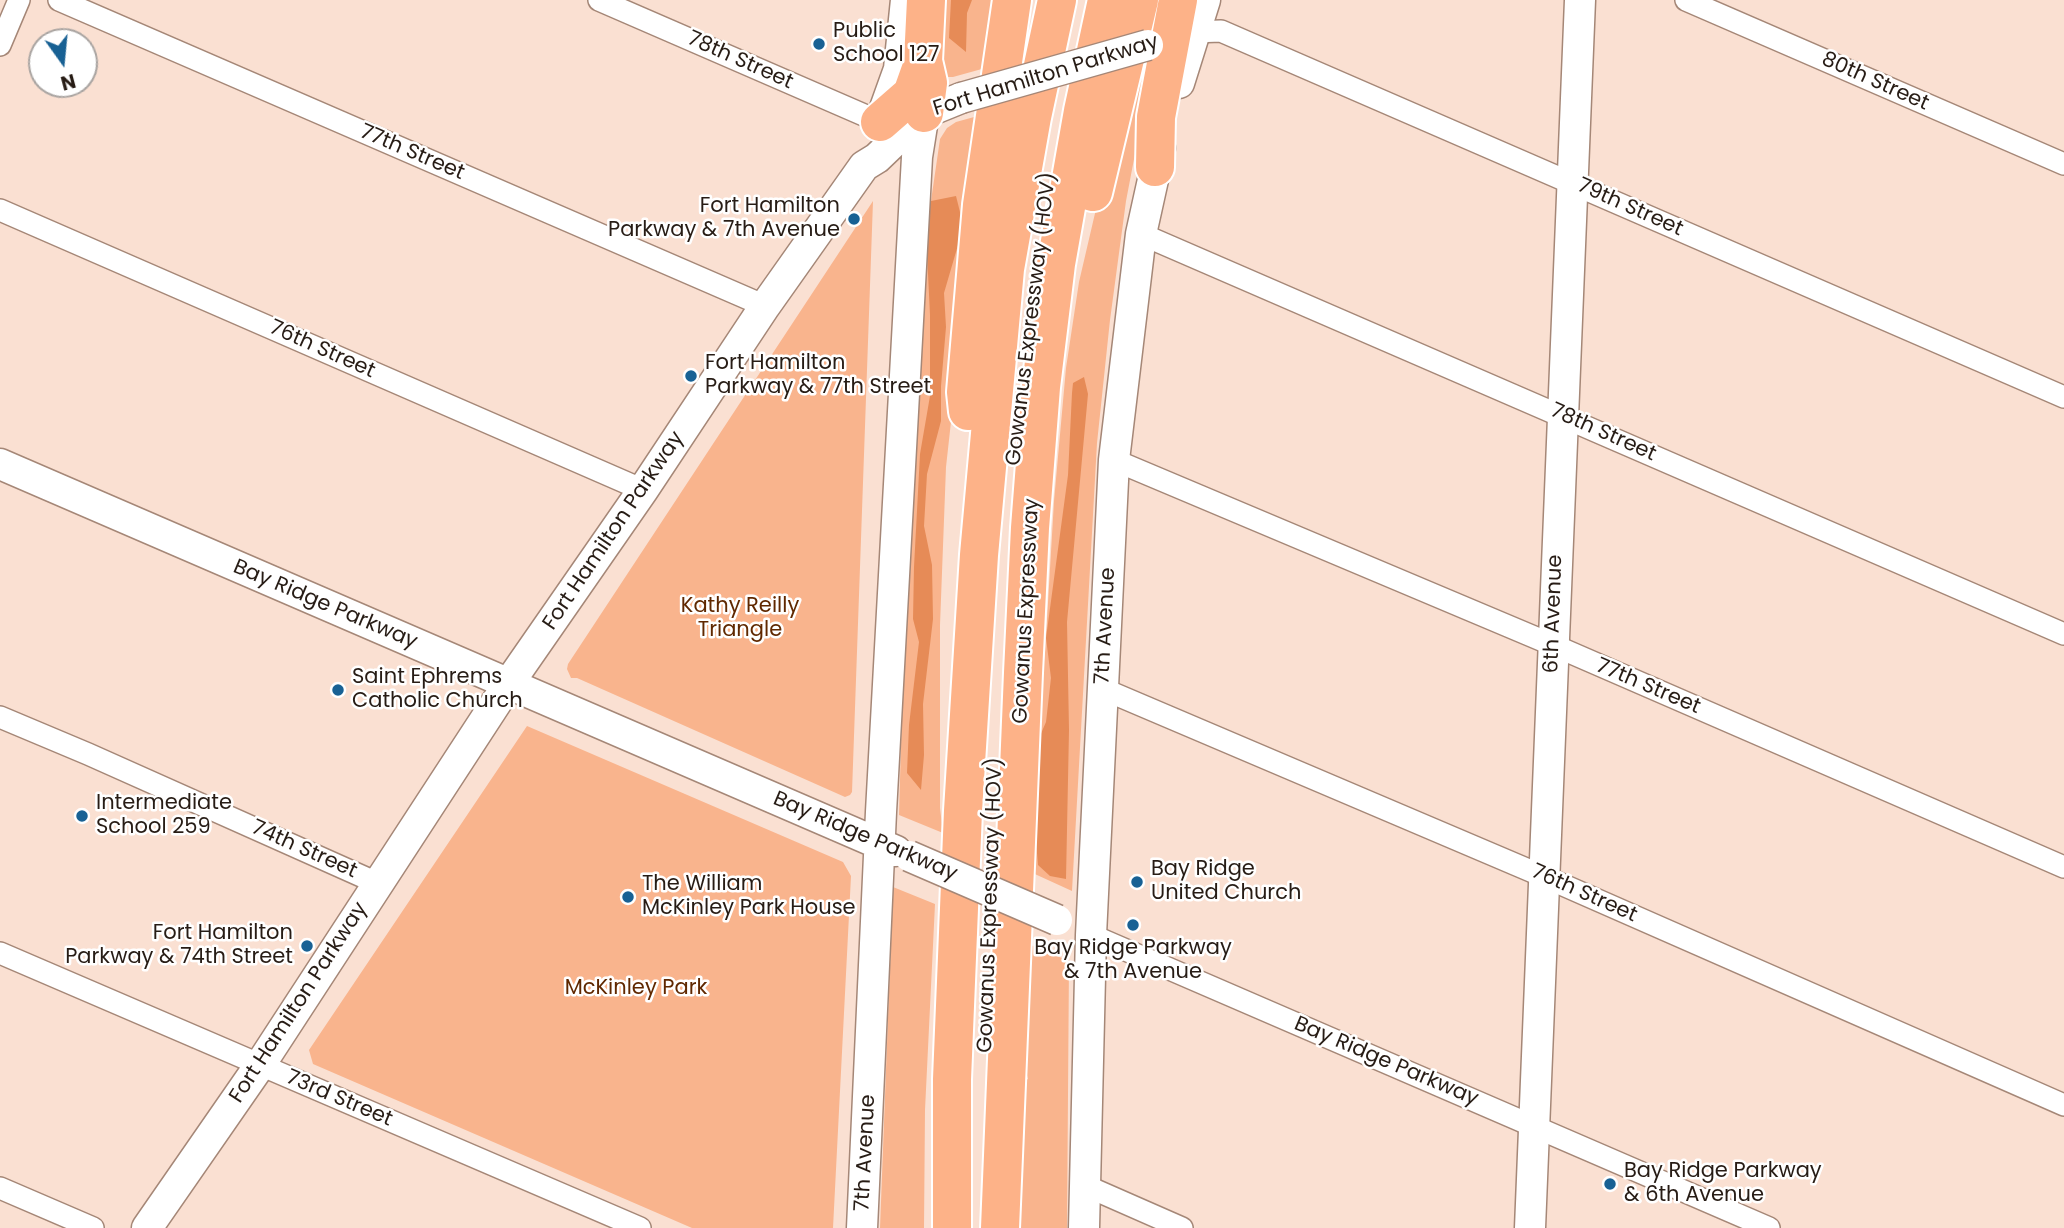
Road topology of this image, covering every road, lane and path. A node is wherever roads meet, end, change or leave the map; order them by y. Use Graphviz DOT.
graph roads {
  1 [pos="19,0"];
  2 [pos="59,0"];
  3 [pos="599,0"];
  4 [pos="906,0"];
  5 [pos="926,0"];
  6 [pos="1012,0"];
  7 [pos="1057,0"];
  8 [pos="1084,0"];
  9 [pos="1107,0"];
  10 [pos="1139,0"];
  11 [pos="1205,0"];
  12 [pos="1580,0"];
  13 [pos="1686,0"];
  14 [pos="1173,29"];
  15 [pos="0,45"];
  16 [pos="923,61"];
  17 [pos="924,113"];
  18 [pos="880,122"];
  19 [pos="866,163"];
  20 [pos="2064,164"];
  21 [pos="1154,167"];
  22 [pos="1572,183"];
  23 [pos="0,210"];
  24 [pos="1141,234"];
  25 [pos="765,306"];
  26 [pos="1041,387"];
  27 [pos="2064,397"];
  28 [pos="1563,415"];
  29 [pos="1114,460"];
  30 [pos="0,464"];
  31 [pos="643,490"];
  32 [pos="979,555"];
  33 [pos="2064,634"];
  34 [pos="1553,645"];
  35 [pos="509,683"];
  36 [pos="1102,689"];
  37 [pos="0,718"];
  38 [pos="879,843"];
  39 [pos="2064,867"];
  40 [pos="1545,877"];
  41 [pos="377,883"];
  42 [pos="1091,935"];
  43 [pos="0,953"];
  44 [pos="260,1065"];
  45 [pos="952,1079"];
  46 [pos="2064,1105"];
  47 [pos="1534,1127"];
  48 [pos="1084,1185"];
  49 [pos="0,1188"];
  50 [pos="93,1228"];
  51 [pos="147,1228"];
  52 [pos="640,1228"];
  53 [pos="862,1228"];
  54 [pos="940,1228"];
  55 [pos="953,1228"];
  56 [pos="979,1228"];
  57 [pos="1000,1228"];
  58 [pos="1084,1228"];
  59 [pos="1182,1228"];
  60 [pos="1530,1228"];
  61 [pos="1769,1228"];
  1 -- 15 [label="street"];
  2 -- 25 [label="street, 77th Street"];
  3 -- 18 [label="street, 78th Street"];
  4 -- 18 [label="main road"];
  5 -- 16 [label="highway"];
  6 -- 32 [label="highway"];
  7 -- 32 [label="highway"];
  8 -- 56 [label="highway, Gowanus Expressway (HOV)"];
  9 -- 26 [label="highway, Gowanus Expressway"];
  10 -- 26 [label="highway"];
  11 -- 14 [label="main road"];
  12 -- 22 [label="main road, 6th Avenue"];
  13 -- 20 [label="street, 80th Street"];
  14 -- 17 [label="main road, Fort Hamilton Parkway, bridge"];
  14 -- 21 [label="highway"];
  14 -- 22 [label="street, 79th Street"];
  16 -- 17 [label="highway"];
  16 -- 18 [label="highway"];
  17 -- 19 [label="main road, Fort Hamilton Parkway"];
  17 -- 38 [label="main road, 7th Avenue"];
  18 -- 19 [label="main road"];
  19 -- 25 [label="main road, Fort Hamilton Parkway"];
  21 -- 24 [label="main road, 7th Avenue"];
  22 -- 27 [label="street, 79th Street"];
  22 -- 28 [label="main road, 6th Avenue"];
  23 -- 31 [label="street, 76th Street"];
  24 -- 28 [label="street, 78th Street"];
  24 -- 29 [label="main road, 7th Avenue"];
  25 -- 31 [label="main road, Fort Hamilton Parkway"];
  26 -- 57 [label="highway, Gowanus Expressway"];
  28 -- 33 [label="street, 78th Street"];
  28 -- 34 [label="main road, 6th Avenue"];
  29 -- 34 [label="street, 77th Street"];
  29 -- 36 [label="main road, 7th Avenue"];
  30 -- 35 [label="main road, Bay Ridge Parkway"];
  31 -- 35 [label="main road, Fort Hamilton Parkway"];
  32 -- 45 [label="highway"];
  34 -- 39 [label="street, 77th Street"];
  34 -- 40 [label="main road, 6th Avenue"];
  35 -- 38 [label="main road, Bay Ridge Parkway"];
  35 -- 41 [label="main road, Fort Hamilton Parkway"];
  36 -- 40 [label="street, 76th Street"];
  36 -- 42 [label="main road, 7th Avenue"];
  37 -- 41 [label="street, 74th Street"];
  38 -- 42 [label="main road, Bay Ridge Parkway, bridge"];
  38 -- 53 [label="main road, 7th Avenue"];
  40 -- 46 [label="street, 76th Street"];
  40 -- 47 [label="main road, 6th Avenue"];
  41 -- 44 [label="main road, Fort Hamilton Parkway"];
  42 -- 47 [label="street, Bay Ridge Parkway"];
  42 -- 48 [label="main road, 7th Avenue"];
  43 -- 44 [label="street, 73rd Street"];
  44 -- 51 [label="main road, Fort Hamilton Parkway"];
  44 -- 52 [label="street, 73rd Street"];
  45 -- 54 [label="highway"];
  45 -- 55 [label="highway"];
  47 -- 60 [label="main road, 6th Avenue"];
  47 -- 61 [label="street, Bay Ridge Parkway"];
  48 -- 58 [label="main road, 7th Avenue"];
  48 -- 59 [label="street"];
  49 -- 50 [label="street"];
}
